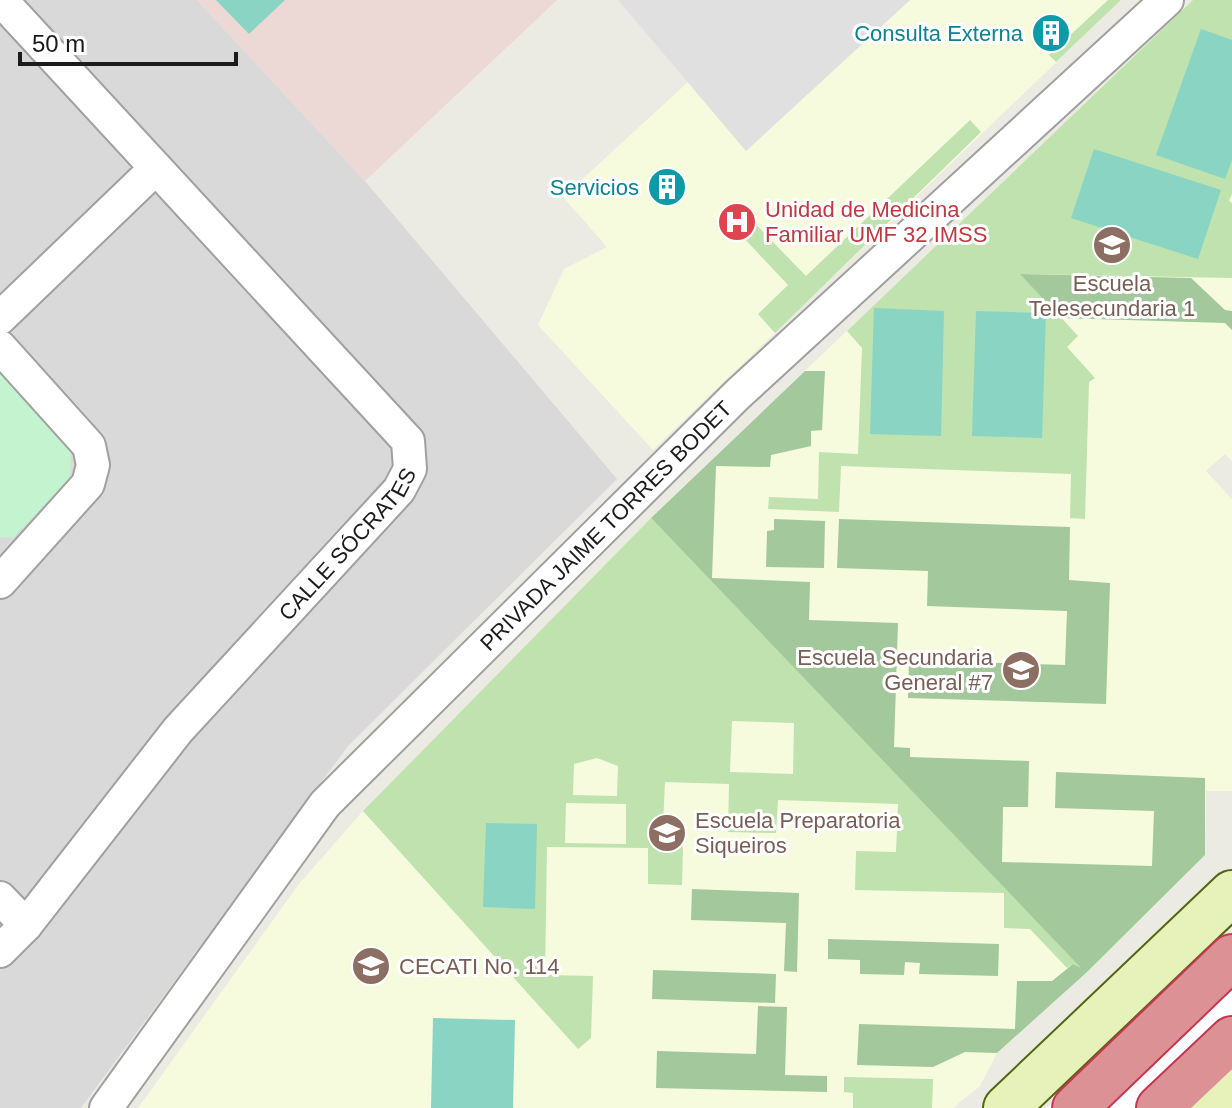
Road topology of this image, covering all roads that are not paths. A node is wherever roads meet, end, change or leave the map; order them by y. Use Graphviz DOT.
graph roads {
  1 [pos="1,0"];
  2 [pos="1167,0"];
  3 [pos="156,168"];
  4 [pos="0,318"];
  5 [pos="0,347"];
  6 [pos="0,581"];
  7 [pos="1232,893"];
  8 [pos="0,898"];
  9 [pos="26,925"];
  10 [pos="1,948"];
  11 [pos="1232,957"];
  12 [pos="1232,1039"];
  13 [pos="1232,1080"];
  14 [pos="106,1108"];
  15 [pos="1006,1108"];
  16 [pos="1075,1108"];
  17 [pos="1159,1108"];
  18 [pos="1203,1108"];
  1 -- 3 [label="street, CALLE SÓCRATES"];
  2 -- 14 [label="street, PRIVADA JAIME TORRES BODET"];
  3 -- 4 [label="street"];
  3 -- 9 [label="street, CALLE SÓCRATES"];
  5 -- 6 [label="street"];
  7 -- 15 [label="main road"];
  8 -- 9 [label="street"];
  9 -- 10 [label="street, CALLE SÓCRATES"];
  11 -- 16 [label="highway"];
  12 -- 17 [label="highway"];
  13 -- 18 [label="main road"];
}
